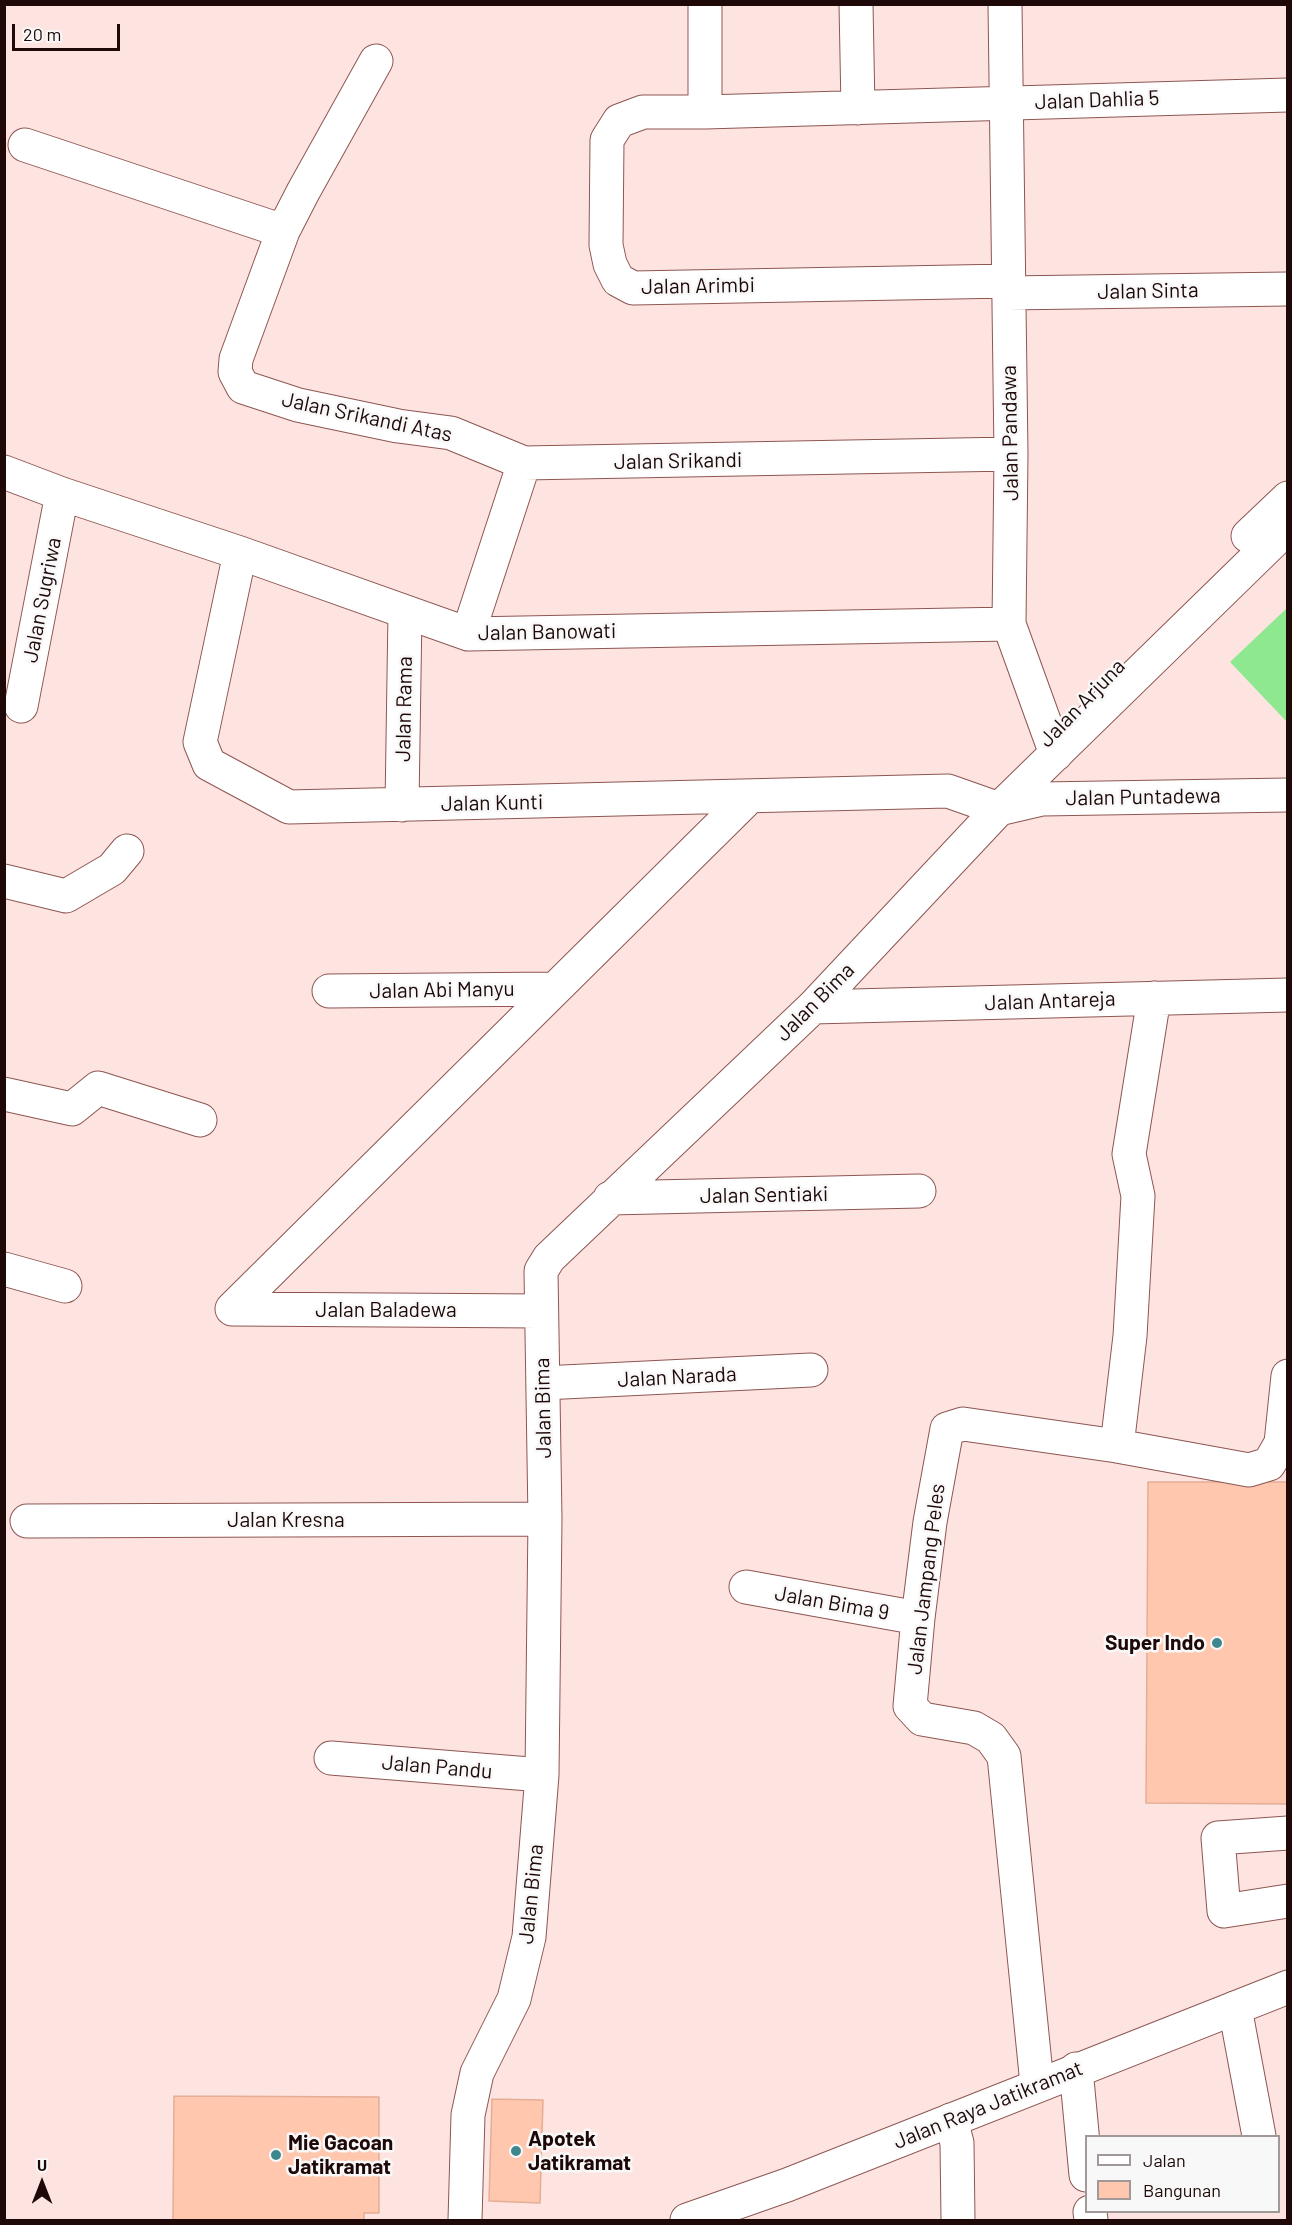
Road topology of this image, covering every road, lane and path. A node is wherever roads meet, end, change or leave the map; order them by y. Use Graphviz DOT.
graph roads {
  1 [pos="705,4"];
  2 [pos="856,4"];
  3 [pos="1005,4"];
  4 [pos="376,62"];
  5 [pos="1287,95"];
  6 [pos="1005,103"];
  7 [pos="858,108"];
  8 [pos="705,112"];
  9 [pos="26,145"];
  10 [pos="283,231"];
  11 [pos="1008,287"];
  12 [pos="1287,289"];
  13 [pos="1011,454"];
  14 [pos="524,463"];
  15 [pos="4,472"];
  16 [pos="62,494"];
  17 [pos="1287,498"];
  18 [pos="1287,527"];
  19 [pos="240,553"];
  20 [pos="405,612"];
  21 [pos="1009,624"];
  22 [pos="468,634"];
  23 [pos="21,706"];
  24 [pos="1051,744"];
  25 [pos="1025,785"];
  26 [pos="1287,795"];
  27 [pos="749,796"];
  28 [pos="402,806"];
  29 [pos="999,809"];
  30 [pos="127,851"];
  31 [pos="4,881"];
  32 [pos="555,989"];
  33 [pos="329,992"];
  34 [pos="1287,994"];
  35 [pos="1154,998"];
  36 [pos="813,1007"];
  37 [pos="4,1094"];
  38 [pos="200,1120"];
  39 [pos="919,1191"];
  40 [pos="610,1198"];
  41 [pos="4,1269"];
  42 [pos="65,1286"];
  43 [pos="540,1311"];
  44 [pos="811,1370"];
  45 [pos="1287,1376"];
  46 [pos="543,1383"];
  47 [pos="1117,1446"];
  48 [pos="545,1519"];
  49 [pos="27,1521"];
  50 [pos="746,1587"];
  51 [pos="918,1618"];
  52 [pos="331,1758"];
  53 [pos="542,1775"];
  54 [pos="1287,1833"];
  55 [pos="1287,1901"];
  56 [pos="1287,1987"];
  57 [pos="1235,2008"];
  58 [pos="1076,2069"];
  59 [pos="1038,2084"];
  60 [pos="951,2120"];
  61 [pos="1259,2135"];
  62 [pos="1085,2164"];
  63 [pos="465,2220"];
  64 [pos="687,2220"];
  65 [pos="958,2220"];
  1 -- 8 [label="street"];
  2 -- 7 [label="street"];
  3 -- 6 [label="street, Jalan Dahlia 5"];
  4 -- 10 [label="street, Jalan Srikandi Atas"];
  5 -- 6 [label="street, Jalan Dahlia 5"];
  6 -- 7 [label="street, Jalan Arimbi"];
  6 -- 11 [label="street, Jalan Pandawa"];
  7 -- 8 [label="street, Jalan Arimbi"];
  8 -- 11 [label="street, Jalan Arimbi"];
  9 -- 10 [label="street"];
  10 -- 14 [label="street, Jalan Srikandi Atas"];
  11 -- 12 [label="street, Jalan Sinta"];
  11 -- 13 [label="street, Jalan Pandawa"];
  13 -- 14 [label="street, Jalan Srikandi"];
  13 -- 21 [label="street, Jalan Pandawa"];
  14 -- 22 [label="street"];
  15 -- 16 [label="street, Jalan Banowati"];
  16 -- 19 [label="street, Jalan Banowati"];
  16 -- 23 [label="street, Jalan Sugriwa"];
  17 -- 24 [label="street, Jalan Arjuna"];
  18 -- 24 [label="street, Jalan Arjuna"];
  19 -- 20 [label="street, Jalan Banowati"];
  19 -- 28 [label="street, Jalan Kunti"];
  20 -- 22 [label="street, Jalan Banowati"];
  20 -- 28 [label="street, Jalan Rama"];
  21 -- 22 [label="street, Jalan Banowati"];
  21 -- 24 [label="street, Jalan Pandawa"];
  24 -- 25 [label="street, Jalan Arjuna"];
  25 -- 29 [label="street, Jalan Bima"];
  26 -- 29 [label="street, Jalan Puntadewa"];
  27 -- 28 [label="street, Jalan Kunti"];
  27 -- 29 [label="street, Jalan Kunti"];
  27 -- 32 [label="street"];
  29 -- 36 [label="street, Jalan Bima"];
  30 -- 31 [label="street"];
  32 -- 33 [label="street, Jalan Abi Manyu"];
  32 -- 43 [label="street, Jalan Baladewa"];
  34 -- 35 [label="street, Jalan Antareja"];
  35 -- 36 [label="street, Jalan Antareja"];
  35 -- 47 [label="street"];
  36 -- 40 [label="street, Jalan Bima"];
  37 -- 38 [label="street"];
  39 -- 40 [label="street, Jalan Sentiaki"];
  40 -- 43 [label="street, Jalan Bima"];
  41 -- 42 [label="street"];
  43 -- 46 [label="street, Jalan Bima"];
  44 -- 46 [label="street, Jalan Narada"];
  45 -- 47 [label="street, Jalan Jampang Peles"];
  46 -- 48 [label="street, Jalan Bima"];
  47 -- 51 [label="street, Jalan Jampang Peles"];
  48 -- 49 [label="street, Jalan Kresna"];
  48 -- 53 [label="street, Jalan Bima"];
  50 -- 51 [label="street, Jalan Bima 9"];
  51 -- 59 [label="street, Jalan Jampang Peles"];
  52 -- 53 [label="street, Jalan Pandu"];
  53 -- 63 [label="street, Jalan Bima"];
  54 -- 55 [label="street"];
  56 -- 57 [label="street, Jalan Raya Jatikramat"];
  57 -- 58 [label="street, Jalan Raya Jatikramat"];
  57 -- 61 [label="street"];
  58 -- 59 [label="street, Jalan Raya Jatikramat"];
  58 -- 62 [label="street"];
  59 -- 60 [label="street, Jalan Raya Jatikramat"];
  60 -- 64 [label="street, Jalan Raya Jatikramat"];
  60 -- 65 [label="street"];
}
